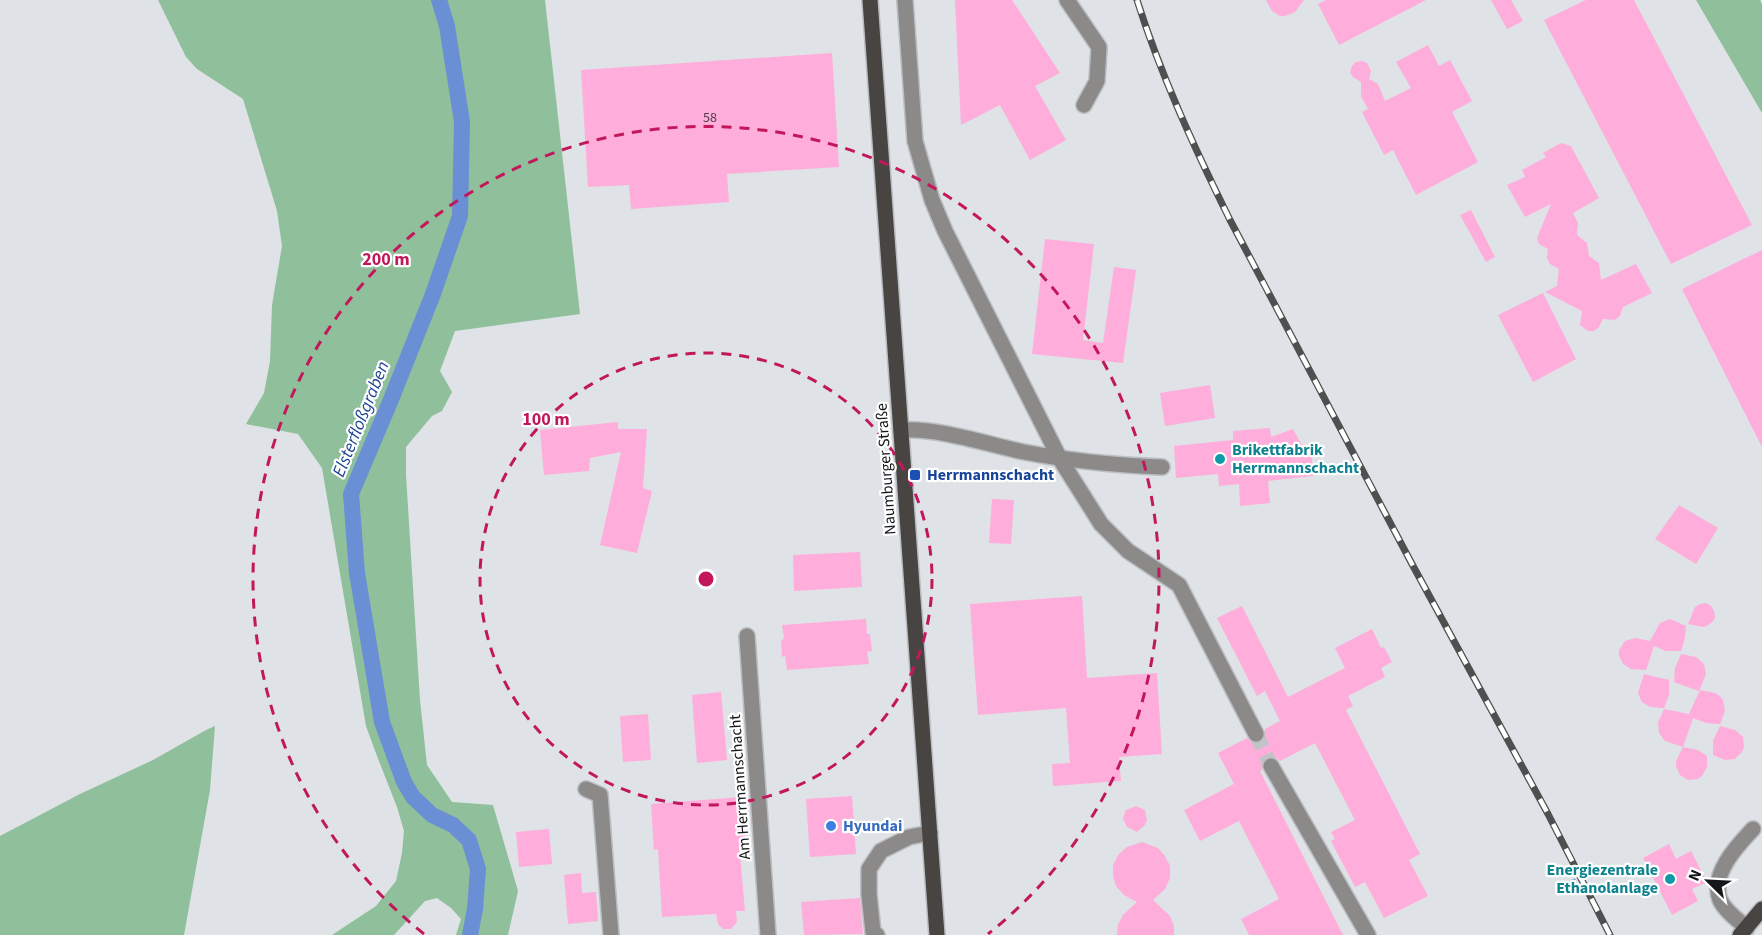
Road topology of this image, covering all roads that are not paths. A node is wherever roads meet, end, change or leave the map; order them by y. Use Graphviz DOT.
graph roads {
  1 [pos="870,0"];
  2 [pos="905,0"];
  3 [pos="1067,0"];
  4 [pos="1084,105"];
  5 [pos="902,430"];
  6 [pos="1060,459"];
  7 [pos="1162,467"];
  8 [pos="747,636"];
  9 [pos="1256,734"];
  10 [pos="1271,766"];
  11 [pos="586,789"];
  12 [pos="1753,829"];
  13 [pos="930,833"];
  14 [pos="1761,914"];
  15 [pos="1744,931"];
  16 [pos="611,935"];
  17 [pos="768,935"];
  18 [pos="877,935"];
  19 [pos="937,935"];
  20 [pos="1368,935"];
  1 -- 5 [label="main road, Naumburger Straße"];
  2 -- 6 [label="street"];
  3 -- 4 [label="street"];
  5 -- 6 [label="street"];
  5 -- 13 [label="main road, Naumburger Straße"];
  6 -- 7 [label="street"];
  6 -- 9 [label="street"];
  8 -- 17 [label="street, Am Herrmannschacht"];
  10 -- 20 [label="street"];
  11 -- 16 [label="street"];
  12 -- 15 [label="street"];
  13 -- 18 [label="street"];
  13 -- 19 [label="main road, Naumburger Straße"];
  14 -- 15 [label="main road"];
}
